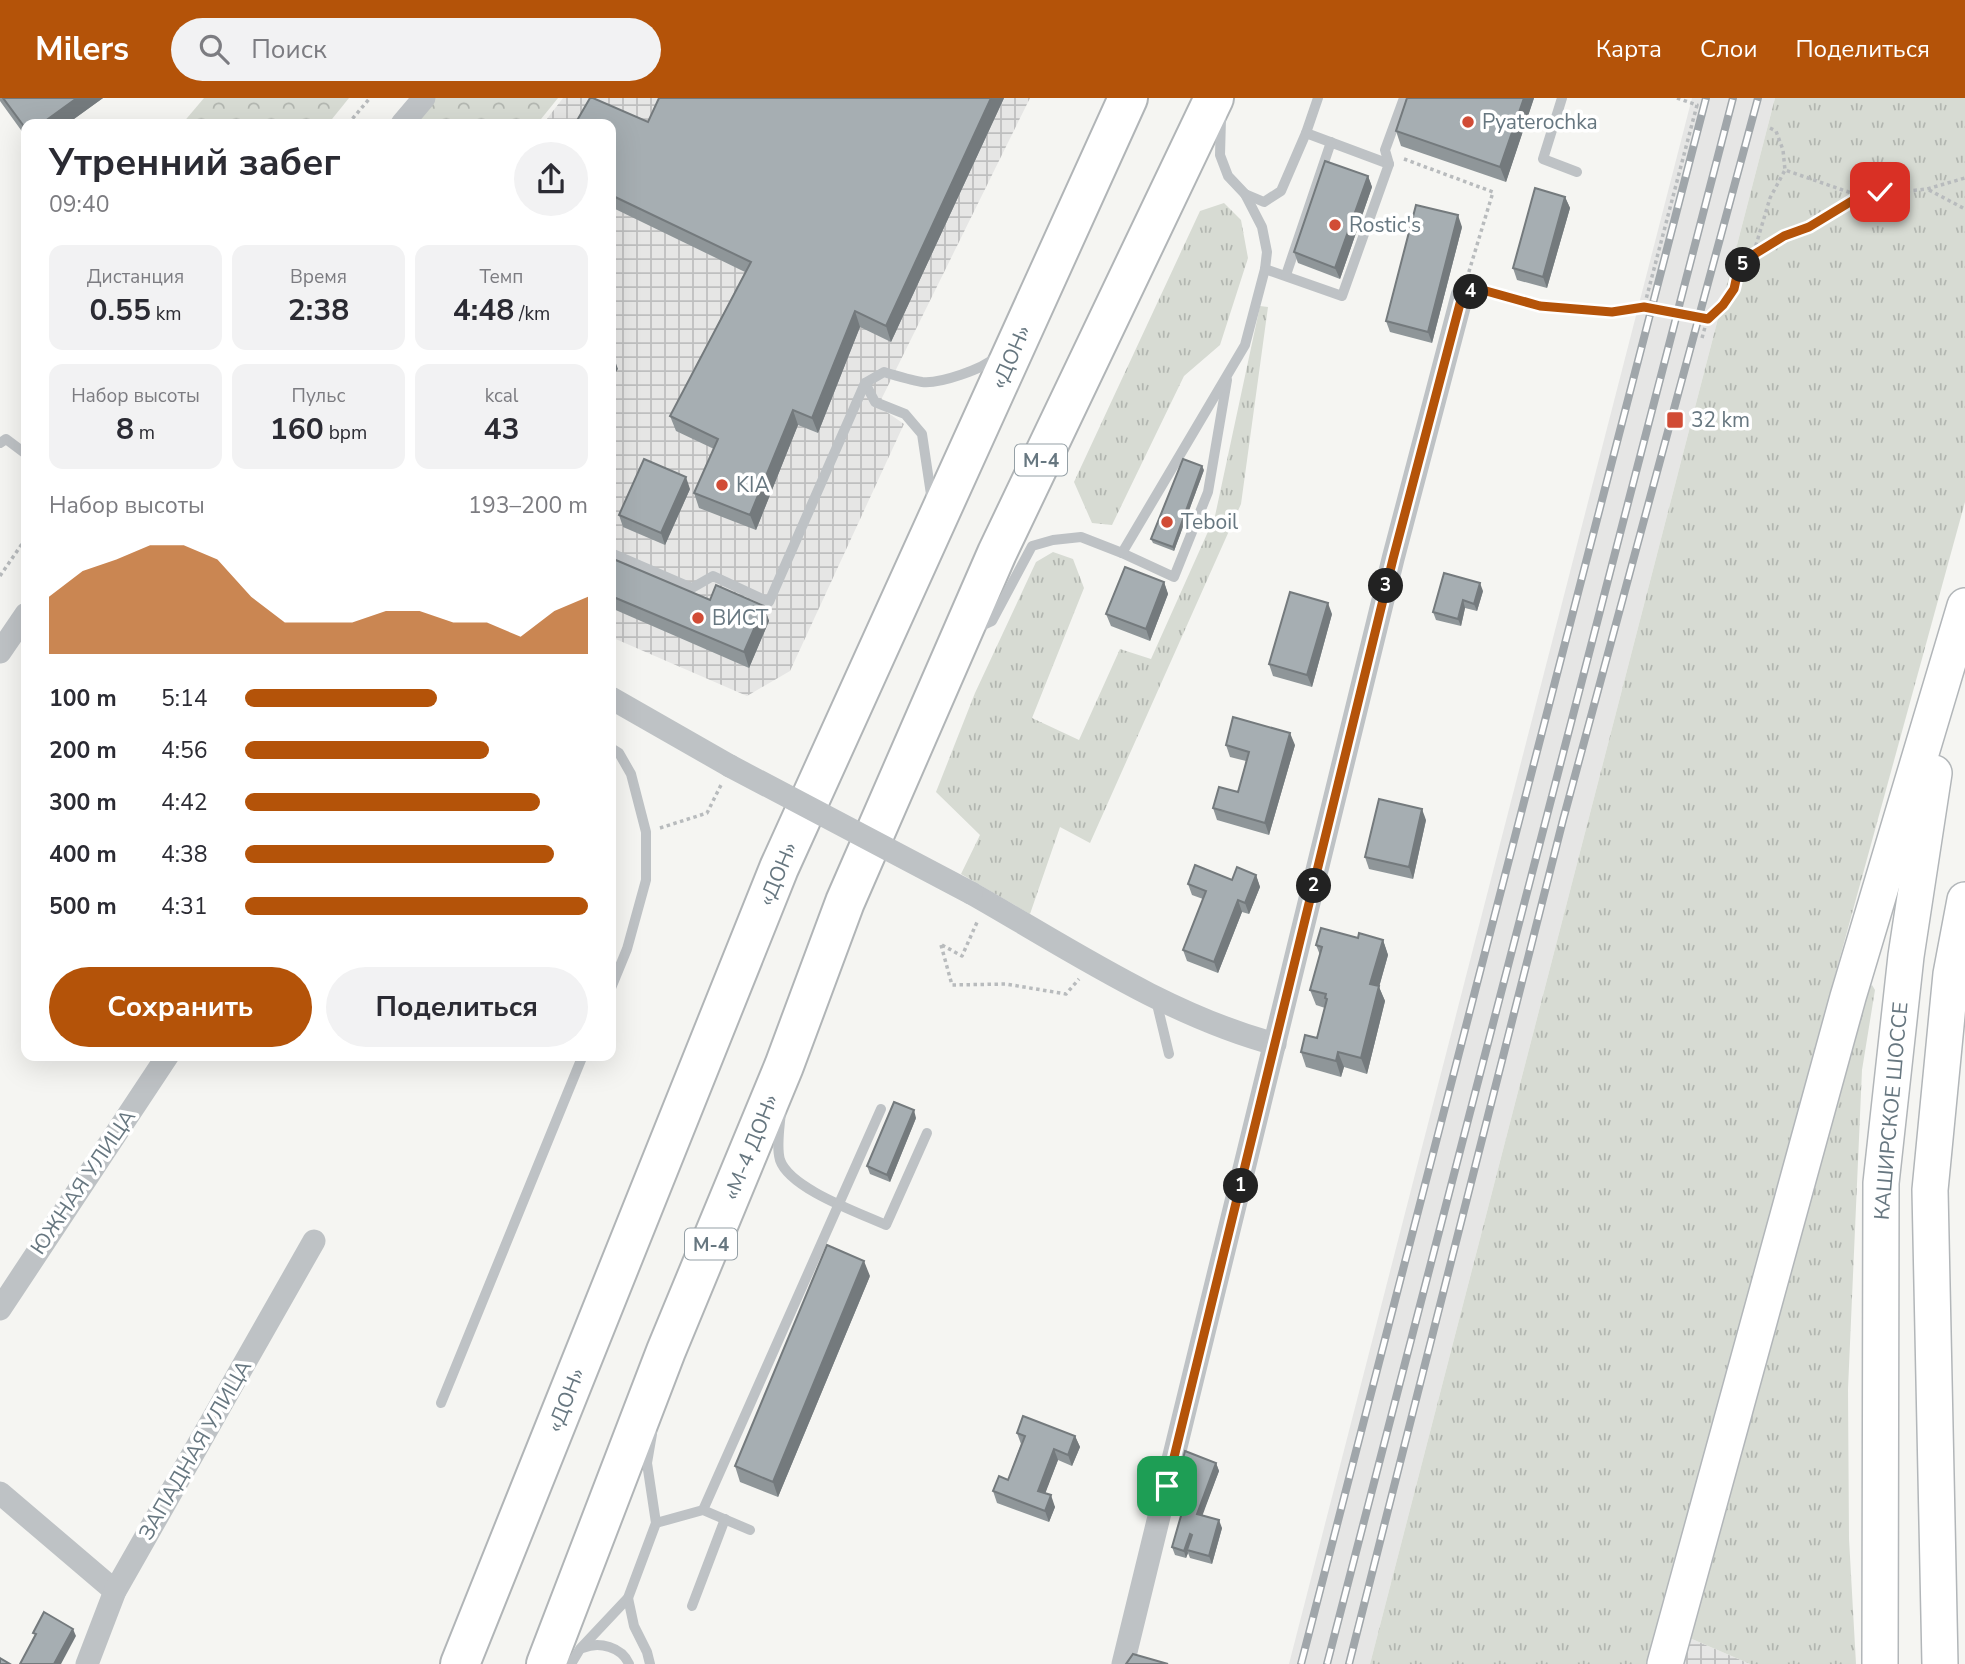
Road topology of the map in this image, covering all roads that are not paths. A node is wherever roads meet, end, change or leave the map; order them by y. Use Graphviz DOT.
graph roads {
  1 [pos="424,98"];
  2 [pos="1128,98"];
  3 [pos="1214,98"];
  4 [pos="1222,98"];
  5 [pos="1318,98"];
  6 [pos="1404,98"];
  7 [pos="1562,98"];
  8 [pos="406,119"];
  9 [pos="1306,133"];
  10 [pos="1331,142"];
  11 [pos="1394,160"];
  12 [pos="1577,172"];
  13 [pos="1245,194"];
  14 [pos="1265,269"];
  15 [pos="1286,275"];
  16 [pos="1462,296"];
  17 [pos="1021,335"];
  18 [pos="1228,374"];
  19 [pos="865,383"];
  20 [pos="2,438"];
  21 [pos="21,451"];
  22 [pos="935,524"];
  23 [pos="1122,553"];
  24 [pos="616,555"];
  25 [pos="1965,606"];
  26 [pos="21,621"];
  27 [pos="961,635"];
  28 [pos="1954,645"];
  29 [pos="0,652"];
  30 [pos="616,701"];
  31 [pos="616,751"];
  32 [pos="1965,901"];
  33 [pos="1958,963"];
  34 [pos="616,976"];
  35 [pos="1156,998"];
  36 [pos="1275,1044"];
  37 [pos="1169,1054"];
  38 [pos="164,1061"];
  39 [pos="581,1061"];
  40 [pos="784,1066"];
  41 [pos="881,1109"];
  42 [pos="927,1133"];
  43 [pos="839,1204"];
  44 [pos="314,1241"];
  45 [pos="0,1308"];
  46 [pos="666,1351"];
  47 [pos="441,1403"];
  48 [pos="656,1413"];
  49 [pos="654,1426"];
  50 [pos="0,1493"];
  51 [pos="703,1510"];
  52 [pos="725,1519"];
  53 [pos="656,1523"];
  54 [pos="750,1530"];
  55 [pos="115,1591"];
  56 [pos="628,1598"];
  57 [pos="692,1606"];
  58 [pos="580,1649"];
  59 [pos="87,1664"];
  60 [pos="460,1664"];
  61 [pos="546,1664"];
  62 [pos="571,1664"];
  63 [pos="629,1664"];
  64 [pos="650,1664"];
  65 [pos="1123,1664"];
  66 [pos="1665,1664"];
  67 [pos="1881,1664"];
  68 [pos="1940,1664"];
  1 -- 8 [label="street"];
  2 -- 17 [label="highway, «ДОН»"];
  3 -- 27 [label="highway, М-4"];
  4 -- 13 [label="lane"];
  5 -- 9 [label="lane"];
  6 -- 11 [label="lane"];
  7 -- 12 [label="lane"];
  9 -- 10 [label="lane"];
  9 -- 13 [label="lane"];
  10 -- 11 [label="lane"];
  10 -- 15 [label="lane"];
  11 -- 15 [label="lane"];
  13 -- 14 [label="lane"];
  14 -- 15 [label="lane"];
  14 -- 18 [label="lane"];
  16 -- 36 [label="street"];
  17 -- 19 [label="lane"];
  17 -- 22 [label="highway, «ДОН»"];
  18 -- 23 [label="lane"];
  18 -- 23 [label="lane"];
  19 -- 22 [label="lane"];
  19 -- 24 [label="lane"];
  20 -- 21 [label="lane"];
  22 -- 60 [label="highway, «ДОН»"];
  23 -- 27 [label="lane"];
  25 -- 28 [label="main road"];
  26 -- 29 [label="street"];
  27 -- 40 [label="highway, «М-4 ДОН» / М-4"];
  28 -- 66 [label="main road"];
  28 -- 67 [label="main road, КАШИРСКОЕ ШОССЕ"];
  30 -- 35 [label="street, bridge"];
  31 -- 34 [label="lane"];
  32 -- 33 [label="main road"];
  33 -- 68 [label="main road"];
  35 -- 36 [label="street"];
  35 -- 37 [label="lane"];
  36 -- 65 [label="street"];
  38 -- 45 [label="street, ЮЖНАЯ УЛИЦА"];
  39 -- 47 [label="lane"];
  40 -- 43 [label="lane"];
  40 -- 46 [label="highway, «М-4 ДОН» / М-4"];
  41 -- 43 [label="lane"];
  42 -- 43 [label="lane"];
  43 -- 51 [label="lane"];
  44 -- 55 [label="street, ЗАПАДНАЯ УЛИЦА"];
  46 -- 48 [label="lane"];
  46 -- 61 [label="highway, «М-4 ДОН» / М-4"];
  49 -- 53 [label="lane"];
  50 -- 55 [label="street"];
  51 -- 52 [label="lane"];
  51 -- 53 [label="lane"];
  52 -- 54 [label="lane"];
  52 -- 57 [label="lane"];
  53 -- 56 [label="lane"];
  55 -- 59 [label="street, ЗАПАДНАЯ УЛИЦА"];
  56 -- 58 [label="lane"];
  56 -- 64 [label="lane"];
  58 -- 62 [label="lane"];
  58 -- 63 [label="lane"];
}
